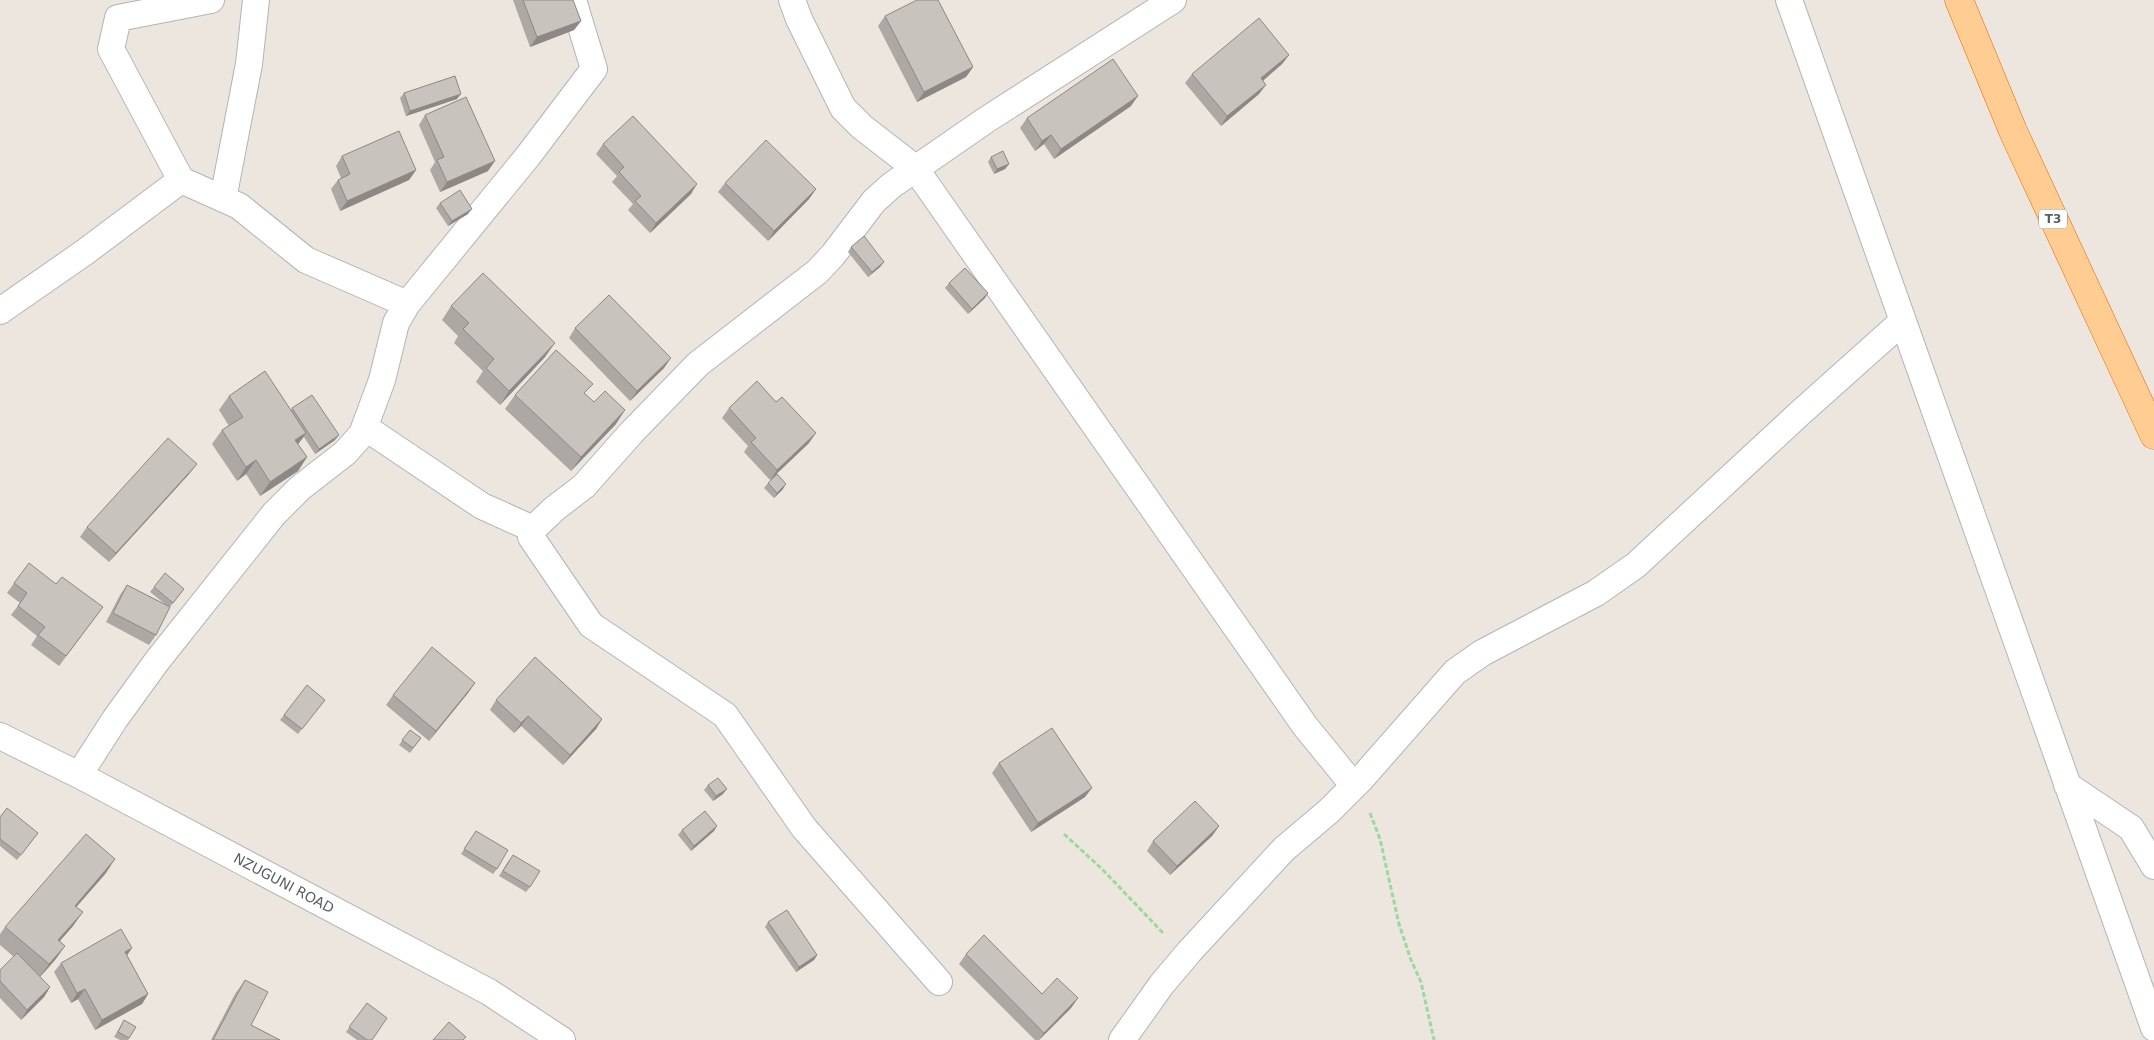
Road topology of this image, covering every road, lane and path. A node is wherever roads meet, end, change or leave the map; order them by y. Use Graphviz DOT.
graph roads {
  1 [pos="211,0"];
  2 [pos="256,0"];
  3 [pos="573,0"];
  4 [pos="792,0"];
  5 [pos="1173,0"];
  6 [pos="1789,0"];
  7 [pos="1959,0"];
  8 [pos="914,168"];
  9 [pos="181,180"];
  10 [pos="223,199"];
  11 [pos="408,304"];
  12 [pos="0,311"];
  13 [pos="1903,321"];
  14 [pos="366,428"];
  15 [pos="2154,435"];
  16 [pos="533,529"];
  17 [pos="0,736"];
  18 [pos="79,775"];
  19 [pos="2068,784"];
  20 [pos="1354,786"];
  21 [pos="1064,834"];
  22 [pos="2154,866"];
  23 [pos="1189,952"];
  24 [pos="939,982"];
  25 [pos="2154,1028"];
  26 [pos="562,1040"];
  27 [pos="1122,1040"];
  28 [pos="1434,1040"];
  1 -- 9 [label="street"];
  2 -- 10 [label="street"];
  3 -- 11 [label="street"];
  4 -- 8 [label="street"];
  5 -- 8 [label="street"];
  6 -- 13 [label="street"];
  7 -- 15 [label="highway, T3"];
  8 -- 16 [label="street"];
  8 -- 20 [label="street"];
  9 -- 10 [label="street"];
  9 -- 12 [label="street"];
  10 -- 11 [label="street"];
  11 -- 14 [label="street"];
  13 -- 19 [label="street"];
  13 -- 20 [label="street"];
  14 -- 16 [label="street"];
  14 -- 18 [label="street"];
  16 -- 24 [label="street"];
  17 -- 18 [label="street, NZUGUNI ROAD"];
  18 -- 26 [label="street, NZUGUNI ROAD"];
  19 -- 22 [label="street"];
  19 -- 25 [label="street"];
  20 -- 23 [label="street"];
  20 -- 28 [label="path"];
  21 -- 23 [label="path"];
  23 -- 27 [label="street"];
}
